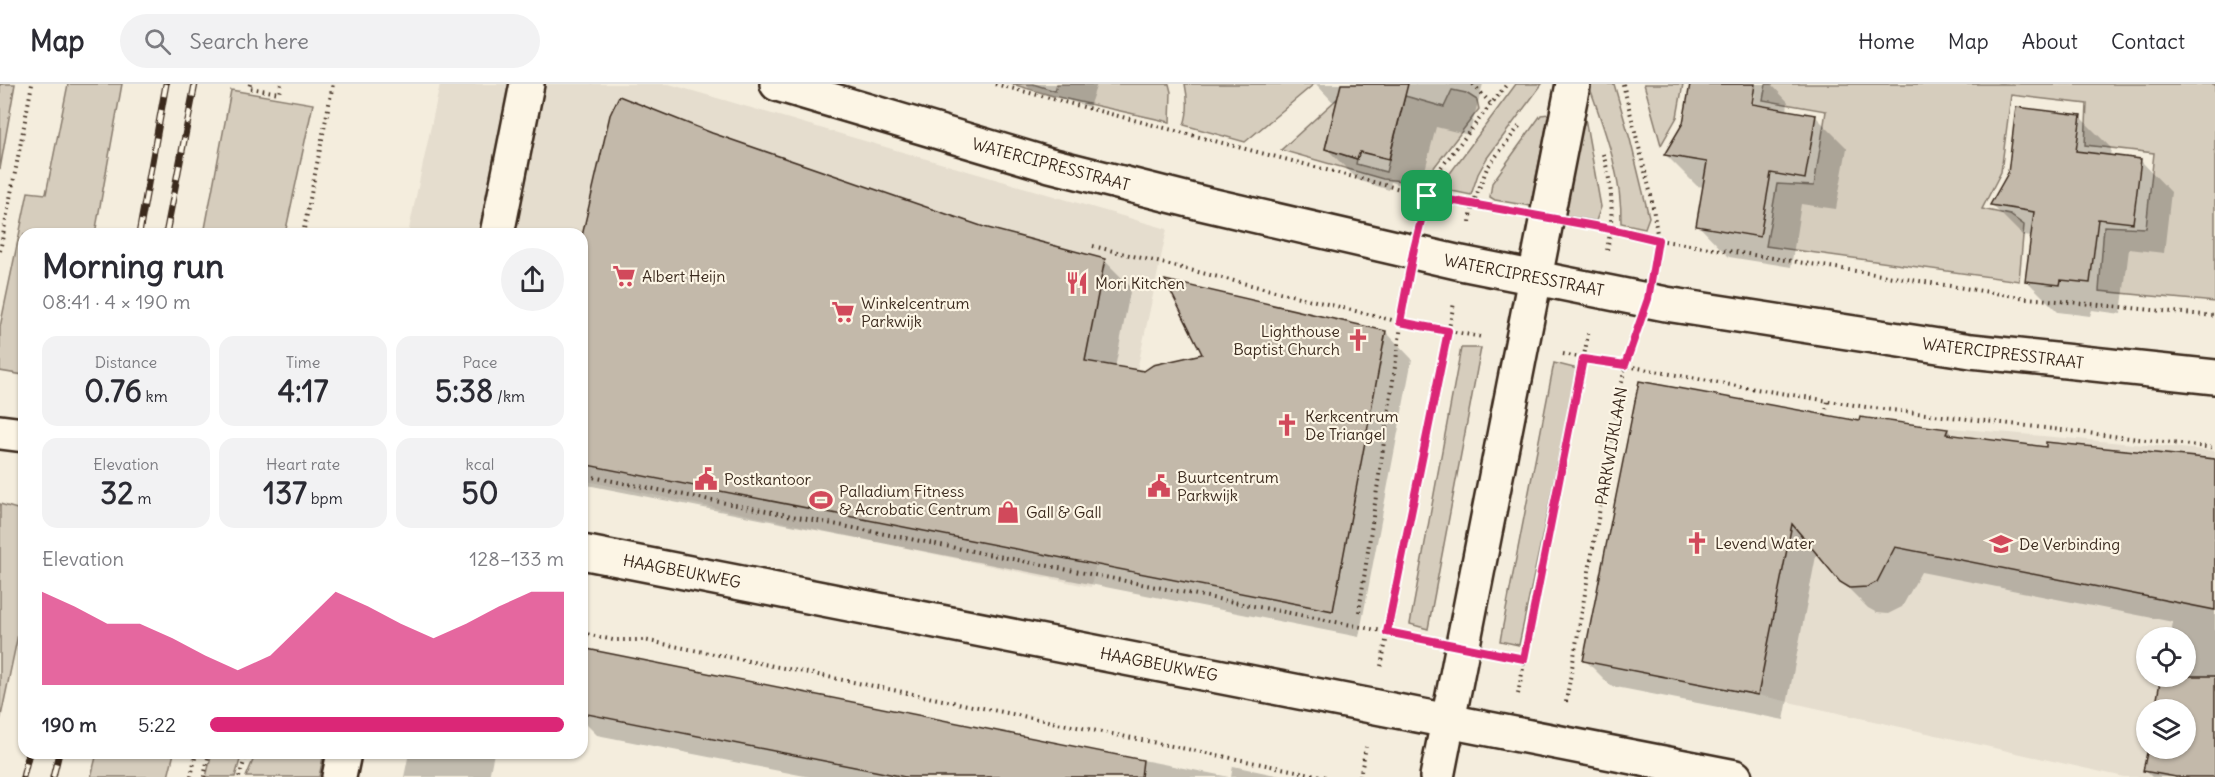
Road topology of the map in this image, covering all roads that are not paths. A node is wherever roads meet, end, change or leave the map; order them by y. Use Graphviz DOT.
graph roads {
  1 [pos="527,84"];
  2 [pos="777,84"];
  3 [pos="1573,84"];
  4 [pos="498,228"];
  5 [pos="1534,276"];
  6 [pos="2215,377"];
  7 [pos="0,432"];
  8 [pos="18,434"];
  9 [pos="588,553"];
  10 [pos="1448,721"];
  11 [pos="343,759"];
  12 [pos="339,777"];
  13 [pos="1437,777"];
  14 [pos="1735,777"];
  1 -- 4 [label="street"];
  2 -- 5 [label="street, WATERCIPRESSTRAAT"];
  3 -- 5 [label="street"];
  5 -- 6 [label="street, WATERCIPRESSTRAAT"];
  5 -- 10 [label="street"];
  7 -- 8 [label="street"];
  9 -- 10 [label="street, HAAGBEUKWEG"];
  10 -- 13 [label="street"];
  10 -- 14 [label="street, HAAGBEUKWEG"];
  11 -- 12 [label="street"];
}
